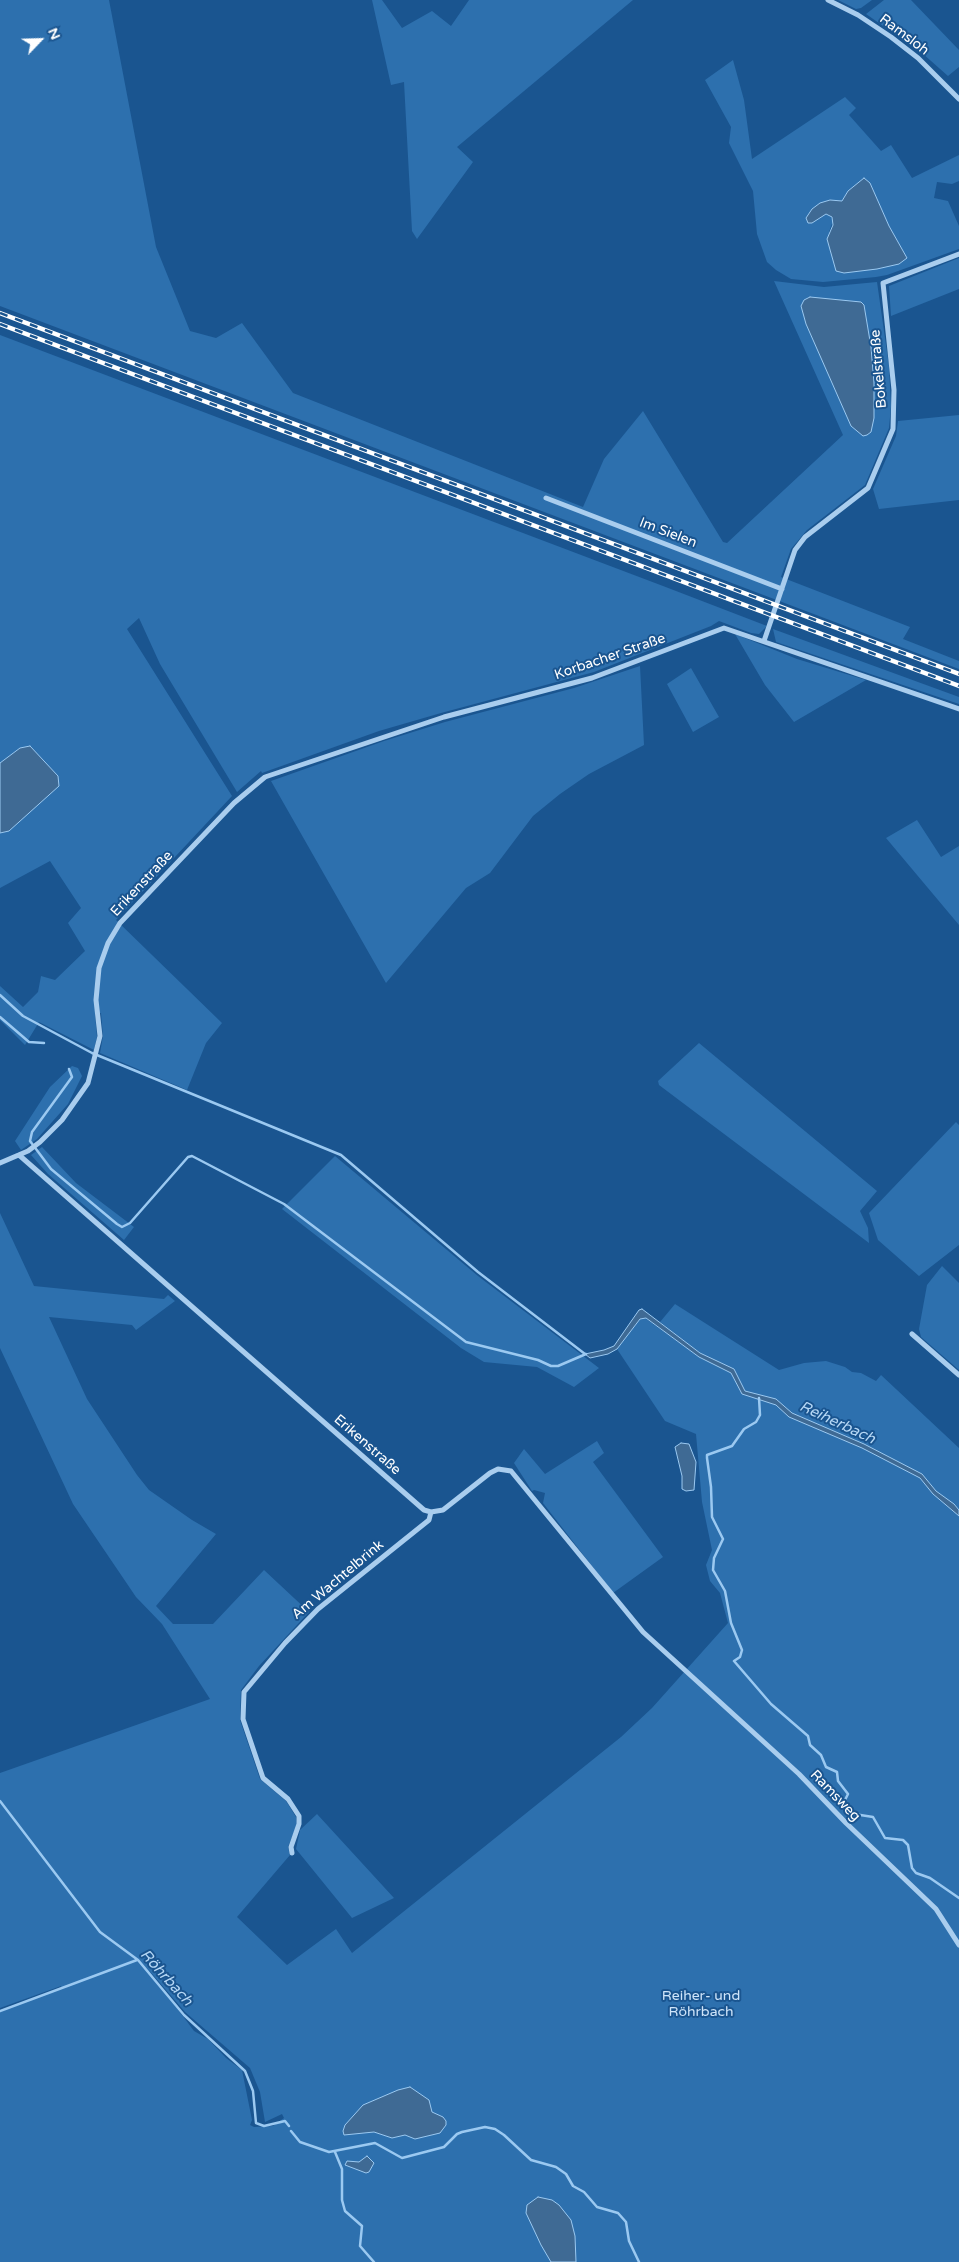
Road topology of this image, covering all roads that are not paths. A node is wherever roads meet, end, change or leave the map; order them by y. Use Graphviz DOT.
graph roads {
  1 [pos="828,0"];
  2 [pos="959,99"];
  3 [pos="959,254"];
  4 [pos="546,498"];
  5 [pos="782,589"];
  6 [pos="764,641"];
  7 [pos="959,709"];
  8 [pos="264,777"];
  9 [pos="19,1155"];
  10 [pos="0,1163"];
  11 [pos="912,1334"];
  12 [pos="959,1376"];
  13 [pos="431,1512"];
  14 [pos="292,1853"];
  15 [pos="959,1945"];
  1 -- 2 [label="street, Ramsloh"];
  3 -- 5 [label="street, Bokelstraße"];
  4 -- 5 [label="street, Im Sielen"];
  5 -- 6 [label="street, Bokelstraße"];
  6 -- 7 [label="street, Korbacher Straße"];
  6 -- 8 [label="street, Korbacher Straße"];
  8 -- 9 [label="street, Erikenstraße"];
  9 -- 10 [label="street, Erikenstraße"];
  9 -- 13 [label="street, Erikenstraße"];
  11 -- 12 [label="street"];
  13 -- 14 [label="street, Am Wachtelbrink"];
  13 -- 15 [label="street, Ramsweg"];
}
